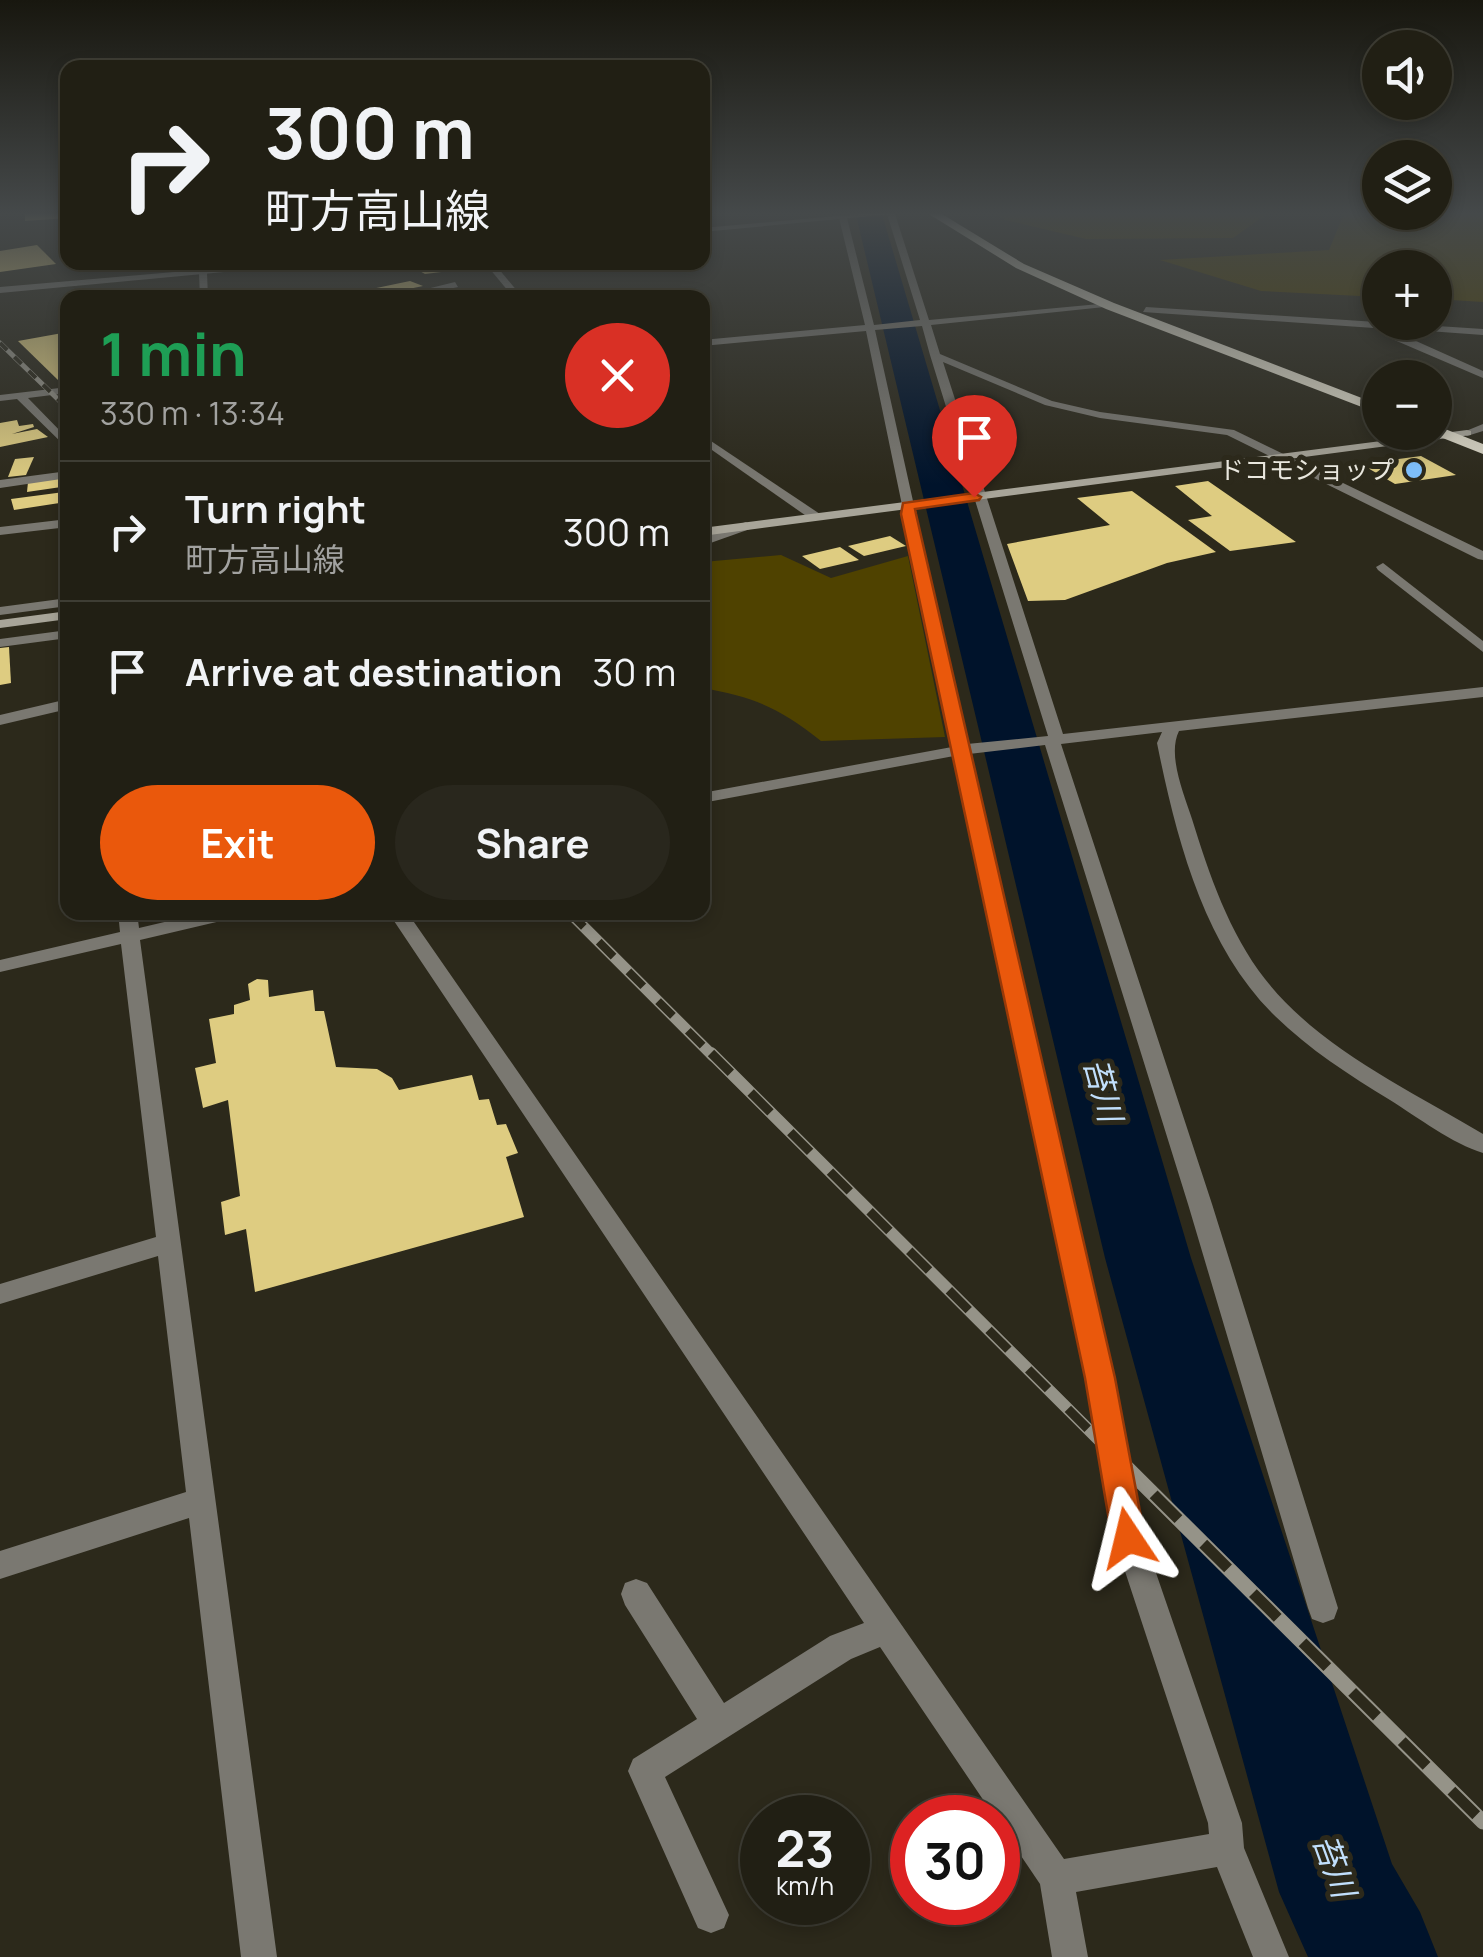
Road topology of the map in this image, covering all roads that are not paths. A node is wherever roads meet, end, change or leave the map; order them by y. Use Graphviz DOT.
graph roads {
  1 [pos="867,302"];
  2 [pos="916,302"];
  3 [pos="1102,302"];
  4 [pos="1128,302"];
  5 [pos="1110,306"];
  6 [pos="1146,310"];
  7 [pos="1362,322"];
  8 [pos="922,323"];
  9 [pos="873,327"];
  10 [pos="1452,329"];
  11 [pos="1483,332"];
  12 [pos="1402,340"];
  13 [pos="710,341"];
  14 [pos="935,356"];
  15 [pos="1483,375"];
  16 [pos="60,391"];
  17 [pos="1362,393"];
  18 [pos="20,396"];
  19 [pos="0,398"];
  20 [pos="1362,403"];
  21 [pos="1483,427"];
  22 [pos="1452,433"];
  23 [pos="1452,433"];
  24 [pos="1452,434"];
  25 [pos="60,438"];
  26 [pos="1483,439"];
  27 [pos="710,446"];
  28 [pos="1362,446"];
  29 [pos="1483,449"];
  30 [pos="1286,457"];
  31 [pos="60,476"];
  32 [pos="0,487"];
  33 [pos="976,497"];
  34 [pos="0,498"];
  35 [pos="912,505"];
  36 [pos="816,518"];
  37 [pos="60,524"];
  38 [pos="746,526"];
  39 [pos="710,529"];
  40 [pos="0,531"];
  41 [pos="710,539"];
  42 [pos="1483,556"];
  43 [pos="1383,567"];
  44 [pos="60,603"];
  45 [pos="0,611"];
  46 [pos="60,616"];
  47 [pos="0,624"];
  48 [pos="60,635"];
  49 [pos="0,643"];
  50 [pos="1483,648"];
  51 [pos="1483,692"];
  52 [pos="60,706"];
  53 [pos="0,720"];
  54 [pos="1172,728"];
  55 [pos="1051,741"];
  56 [pos="966,750"];
  57 [pos="710,797"];
  58 [pos="164,920"];
  59 [pos="402,920"];
  60 [pos="129,924"];
  61 [pos="0,966"];
  62 [pos="1483,1145"];
  63 [pos="170,1243"];
  64 [pos="0,1294"];
  65 [pos="202,1500"];
  66 [pos="0,1565"];
  67 [pos="636,1594"];
  68 [pos="1323,1608"];
  69 [pos="887,1629"];
  70 [pos="719,1724"];
  71 [pos="1227,1848"];
  72 [pos="1056,1878"];
  73 [pos="711,1915"];
  74 [pos="259,1957"];
  75 [pos="1070,1957"];
  76 [pos="1272,1957"];
  1 -- 9 [label="street"];
  2 -- 8 [label="street"];
  3 -- 5 [label="highway"];
  4 -- 6 [label="highway"];
  5 -- 8 [label="street"];
  5 -- 20 [label="highway"];
  6 -- 7 [label="street"];
  6 -- 17 [label="highway"];
  8 -- 9 [label="street"];
  8 -- 14 [label="street"];
  9 -- 13 [label="street"];
  9 -- 35 [label="street"];
  10 -- 11 [label="street"];
  12 -- 15 [label="street"];
  14 -- 30 [label="street"];
  14 -- 33 [label="street"];
  16 -- 18 [label="street"];
  18 -- 19 [label="street"];
  18 -- 25 [label="street"];
  21 -- 22 [label="street"];
  23 -- 26 [label="highway"];
  24 -- 29 [label="highway"];
  27 -- 36 [label="street"];
  28 -- 30 [label="main road"];
  30 -- 33 [label="main road"];
  30 -- 42 [label="street"];
  31 -- 32 [label="street"];
  32 -- 34 [label="street"];
  33 -- 35 [label="main road"];
  33 -- 55 [label="street"];
  35 -- 36 [label="main road"];
  35 -- 56 [label="street"];
  36 -- 38 [label="main road"];
  37 -- 40 [label="street"];
  38 -- 39 [label="main road"];
  38 -- 41 [label="street"];
  43 -- 50 [label="street"];
  44 -- 45 [label="street"];
  46 -- 47 [label="main road"];
  48 -- 49 [label="street"];
  51 -- 54 [label="street"];
  52 -- 53 [label="street"];
  54 -- 55 [label="street"];
  54 -- 62 [label="street"];
  55 -- 56 [label="street"];
  55 -- 68 [label="street"];
  56 -- 57 [label="street"];
  56 -- 71 [label="street"];
  58 -- 60 [label="street"];
  59 -- 69 [label="street"];
  60 -- 61 [label="street"];
  60 -- 63 [label="street"];
  63 -- 64 [label="street"];
  63 -- 65 [label="street"];
  65 -- 66 [label="street"];
  65 -- 74 [label="street"];
  67 -- 70 [label="street"];
  69 -- 70 [label="street"];
  69 -- 72 [label="street"];
  70 -- 73 [label="street"];
  71 -- 72 [label="street"];
  71 -- 76 [label="street"];
  72 -- 75 [label="street"];
}
